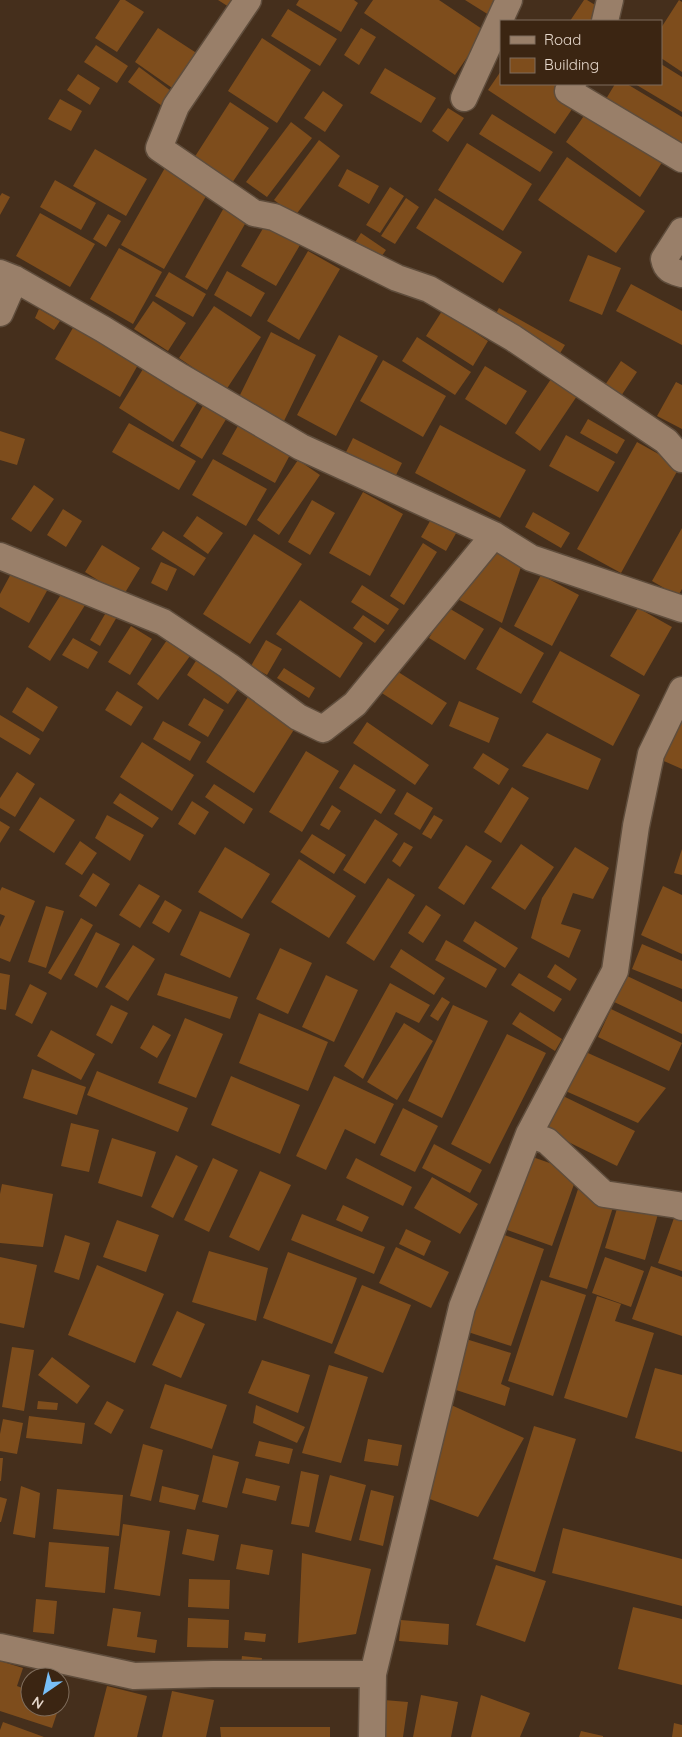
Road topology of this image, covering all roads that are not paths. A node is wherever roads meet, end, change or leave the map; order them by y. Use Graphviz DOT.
graph roads {
  1 [pos="248,0"];
  2 [pos="509,0"];
  3 [pos="610,0"];
  4 [pos="605,20"];
  5 [pos="572,85"];
  6 [pos="464,98"];
  7 [pos="682,159"];
  8 [pos="682,231"];
  9 [pos="682,274"];
  10 [pos="7,276"];
  11 [pos="0,312"];
  12 [pos="682,459"];
  13 [pos="494,535"];
  14 [pos="0,556"];
  15 [pos="682,609"];
  16 [pos="682,690"];
  17 [pos="529,1134"];
  18 [pos="682,1207"];
  19 [pos="0,1647"];
  20 [pos="373,1674"];
  21 [pos="372,1737"];
  1 -- 12 [label="street"];
  2 -- 6 [label="street"];
  3 -- 4 [label="street"];
  5 -- 7 [label="street"];
  8 -- 9 [label="street"];
  10 -- 11 [label="street"];
  10 -- 13 [label="street"];
  13 -- 14 [label="street"];
  13 -- 15 [label="street"];
  16 -- 17 [label="street"];
  17 -- 18 [label="street"];
  17 -- 20 [label="street"];
  19 -- 20 [label="street"];
  20 -- 21 [label="street"];
}
